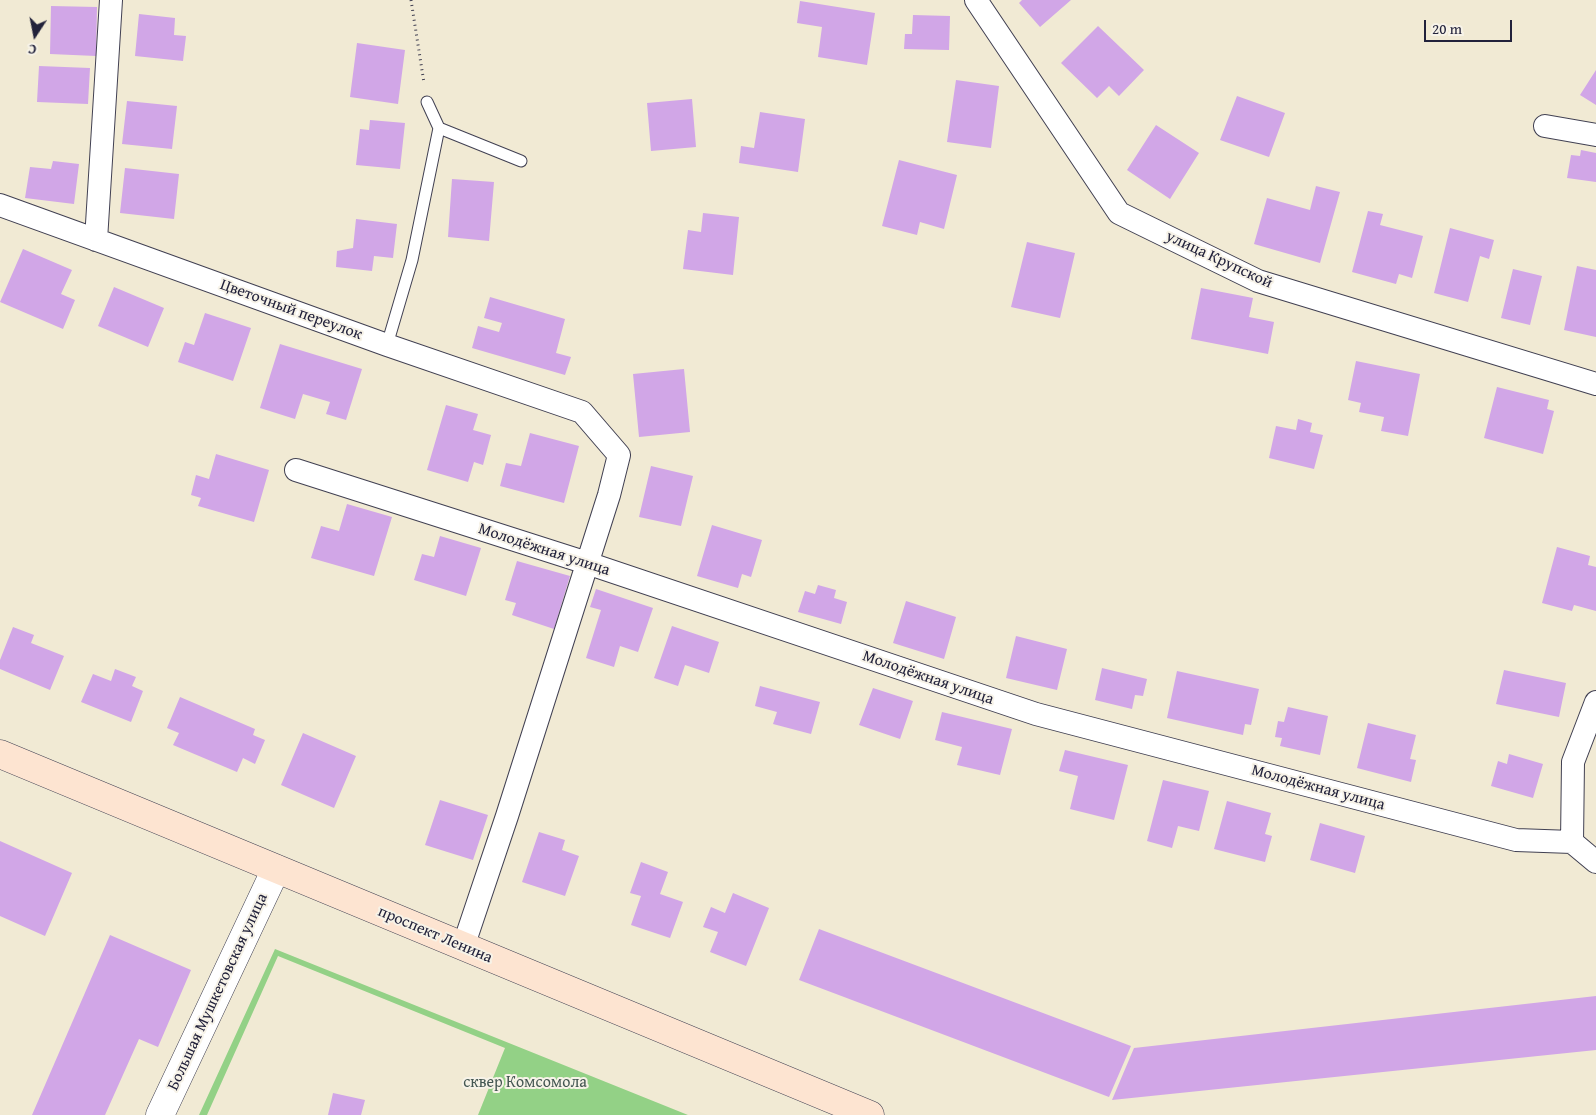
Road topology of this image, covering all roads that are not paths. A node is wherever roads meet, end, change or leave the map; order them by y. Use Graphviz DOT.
graph roads {
  1 [pos="111,0"];
  2 [pos="976,0"];
  3 [pos="427,102"];
  4 [pos="1545,126"];
  5 [pos="439,128"];
  6 [pos="1596,135"];
  7 [pos="521,161"];
  8 [pos="0,206"];
  9 [pos="96,240"];
  10 [pos="387,345"];
  11 [pos="1596,384"];
  12 [pos="296,470"];
  13 [pos="587,563"];
  14 [pos="1596,702"];
  15 [pos="0,754"];
  16 [pos="1572,842"];
  17 [pos="1596,862"];
  18 [pos="276,868"];
  19 [pos="463,947"];
  20 [pos="160,1115"];
  21 [pos="870,1115"];
  1 -- 9 [label="street"];
  2 -- 11 [label="street, улица Крупской"];
  3 -- 5 [label="lane"];
  4 -- 6 [label="street"];
  5 -- 7 [label="lane"];
  5 -- 10 [label="lane"];
  8 -- 9 [label="street, Цветочный переулок"];
  9 -- 10 [label="street, Цветочный переулок"];
  10 -- 13 [label="street, Цветочный переулок"];
  12 -- 13 [label="street, Молодёжная улица"];
  13 -- 16 [label="street, Молодёжная улица"];
  13 -- 19 [label="street"];
  14 -- 16 [label="street"];
  15 -- 18 [label="main road, проспект Ленина"];
  16 -- 17 [label="street"];
  18 -- 19 [label="main road, проспект Ленина"];
  18 -- 20 [label="street, Большая Мушкетовская улица"];
  19 -- 21 [label="main road, проспект Ленина"];
}
